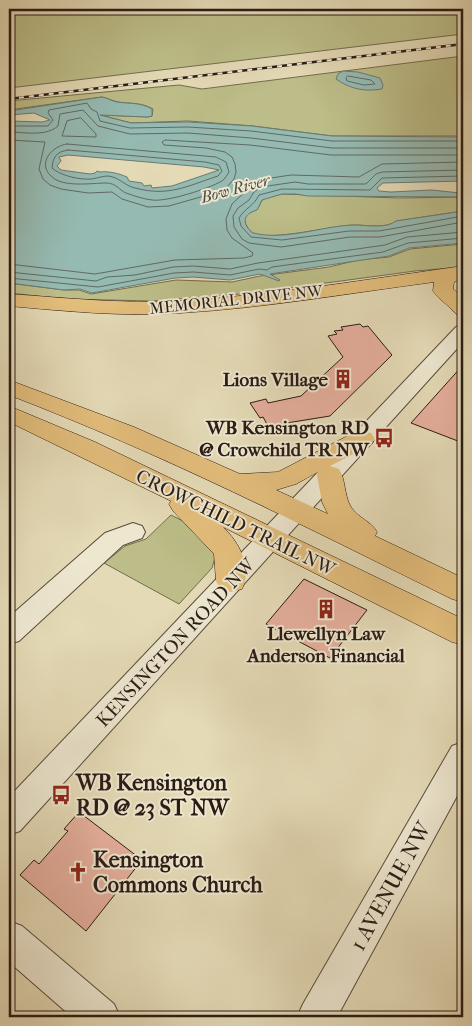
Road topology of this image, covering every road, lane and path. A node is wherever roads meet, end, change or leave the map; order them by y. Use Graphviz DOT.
graph roads {
  1 [pos="456,287"];
  2 [pos="9,300"];
  3 [pos="9,316"];
  4 [pos="460,340"];
  5 [pos="9,387"];
  6 [pos="9,413"];
  7 [pos="362,439"];
  8 [pos="330,475"];
  9 [pos="232,482"];
  10 [pos="168,489"];
  11 [pos="296,510"];
  12 [pos="133,532"];
  13 [pos="270,539"];
  14 [pos="430,575"];
  15 [pos="232,581"];
  16 [pos="463,591"];
  17 [pos="9,633"];
  18 [pos="463,633"];
  19 [pos="463,756"];
  20 [pos="9,820"];
  21 [pos="9,939"];
  22 [pos="100,1017"];
  23 [pos="316,1017"];
  1 -- 2 [label="main road, MEMORIAL DRIVE NW"];
  1 -- 3 [label="main road, MEMORIAL DRIVE NW"];
  4 -- 7 [label="street, KENSINGTON ROAD NW"];
  5 -- 9 [label="main road, CROWCHILD TRAIL NW"];
  6 -- 10 [label="main road, CROWCHILD TRAIL NW"];
  7 -- 8 [label="street, KENSINGTON ROAD NW"];
  7 -- 9 [label="main road"];
  8 -- 11 [label="street, KENSINGTON ROAD NW"];
  8 -- 14 [label="main road"];
  9 -- 11 [label="main road, CROWCHILD TRAIL NW"];
  10 -- 13 [label="main road, CROWCHILD TRAIL NW"];
  10 -- 15 [label="main road"];
  11 -- 13 [label="street, KENSINGTON ROAD NW"];
  11 -- 14 [label="main road, CROWCHILD TRAIL NW"];
  12 -- 17 [label="street"];
  13 -- 15 [label="street, KENSINGTON ROAD NW"];
  13 -- 18 [label="main road, CROWCHILD TRAIL NW"];
  14 -- 16 [label="main road, CROWCHILD TRAIL NW"];
  15 -- 20 [label="street, KENSINGTON ROAD NW"];
  19 -- 23 [label="street, 1 AVENUE NW"];
  21 -- 22 [label="street"];
}
